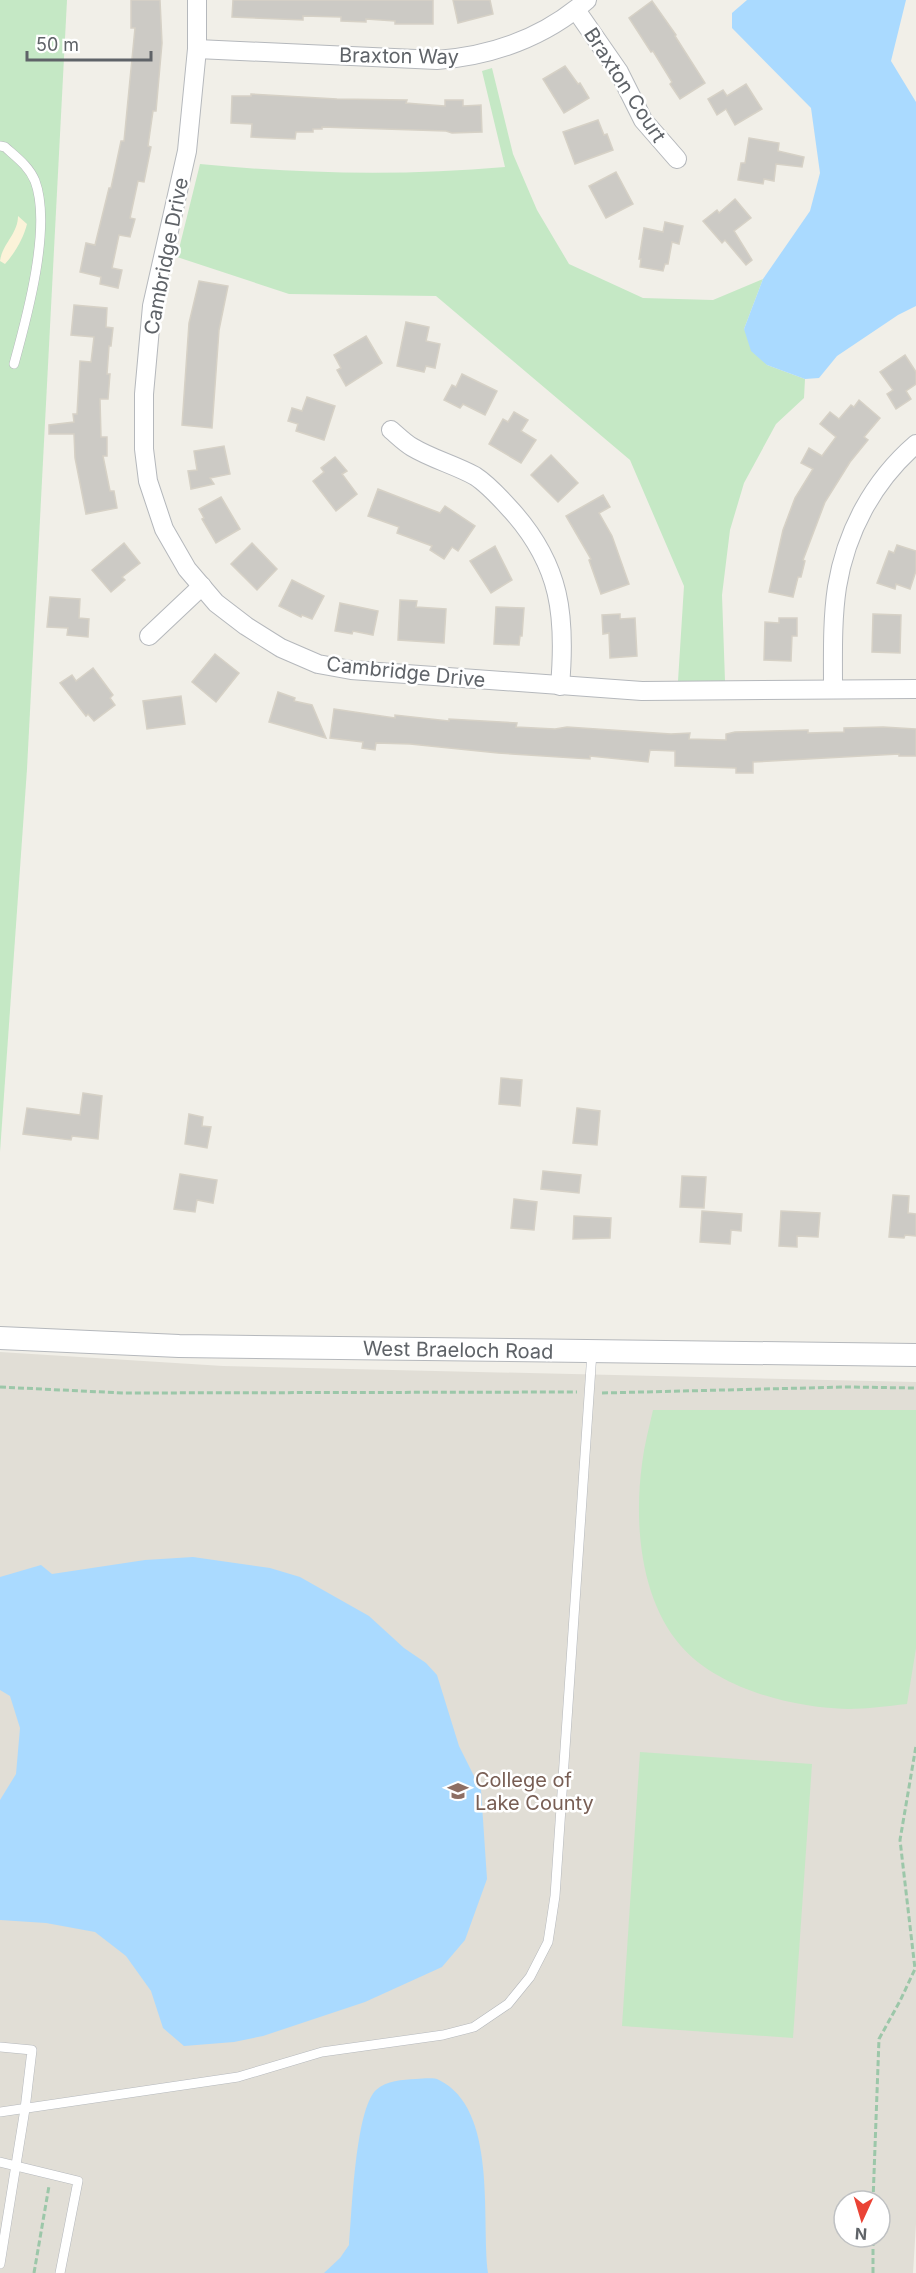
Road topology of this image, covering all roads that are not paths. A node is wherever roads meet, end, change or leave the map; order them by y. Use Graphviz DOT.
graph roads {
  1 [pos="197,0"];
  2 [pos="581,5"];
  3 [pos="197,50"];
  4 [pos="0,146"];
  5 [pos="677,159"];
  6 [pos="14,364"];
  7 [pos="391,430"];
  8 [pos="916,444"];
  9 [pos="202,586"];
  10 [pos="149,636"];
  11 [pos="560,686"];
  12 [pos="833,688"];
  13 [pos="916,689"];
  14 [pos="0,1338"];
  15 [pos="592,1352"];
  16 [pos="916,1355"];
  17 [pos="0,2048"];
  18 [pos="25,2109"];
  19 [pos="0,2112"];
  20 [pos="0,2162"];
  21 [pos="16,2166"];
  22 [pos="0,2264"];
  23 [pos="60,2273"];
  1 -- 3 [label="street, Cambridge Drive"];
  2 -- 3 [label="street, Braxton Way"];
  2 -- 5 [label="street, Braxton Court"];
  3 -- 9 [label="street, Cambridge Drive"];
  4 -- 6 [label="lane"];
  7 -- 11 [label="street"];
  8 -- 12 [label="street"];
  9 -- 10 [label="street"];
  9 -- 11 [label="street, Cambridge Drive"];
  11 -- 12 [label="street, Cambridge Drive"];
  12 -- 13 [label="street, Cambridge Drive"];
  14 -- 15 [label="street, West Braeloch Road"];
  15 -- 16 [label="street, West Braeloch Road"];
  15 -- 18 [label="lane"];
  17 -- 18 [label="lane"];
  18 -- 19 [label="lane"];
  18 -- 21 [label="lane"];
  20 -- 21 [label="lane"];
  21 -- 22 [label="lane"];
  21 -- 23 [label="lane"];
}
